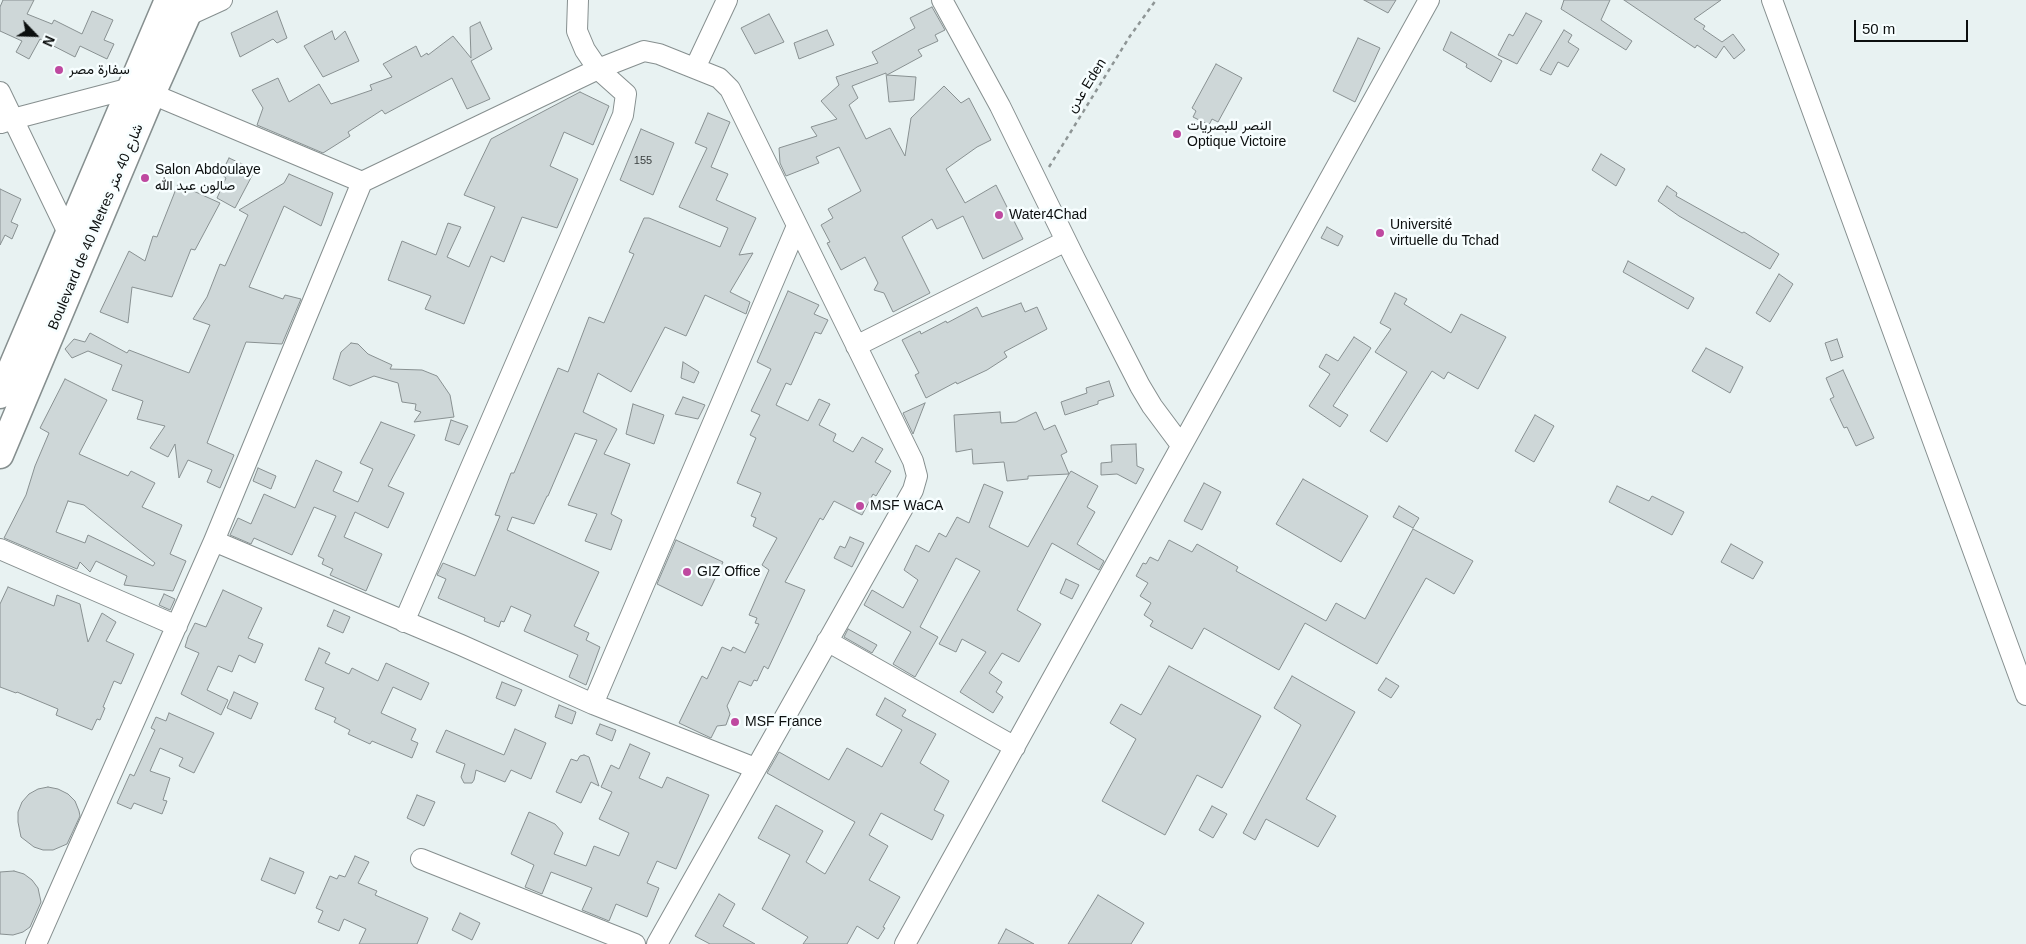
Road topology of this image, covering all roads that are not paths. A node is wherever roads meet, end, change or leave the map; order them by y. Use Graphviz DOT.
graph roads {
  1 [pos="222,0"];
  2 [pos="578,0"];
  3 [pos="727,0"];
  4 [pos="942,0"];
  5 [pos="1429,0"];
  6 [pos="1772,0"];
  7 [pos="183,5"];
  8 [pos="598,68"];
  9 [pos="695,68"];
  10 [pos="142,91"];
  11 [pos="0,92"];
  12 [pos="6,121"];
  13 [pos="362,182"];
  14 [pos="797,226"];
  15 [pos="79,239"];
  16 [pos="1066,240"];
  17 [pos="856,346"];
  18 [pos="0,395"];
  19 [pos="1181,444"];
  20 [pos="0,455"];
  21 [pos="214,541"];
  22 [pos="0,549"];
  23 [pos="404,622"];
  24 [pos="177,626"];
  25 [pos="827,641"];
  26 [pos="2026,695"];
  27 [pos="593,704"];
  28 [pos="1015,747"];
  29 [pos="755,768"];
  30 [pos="421,858"];
  31 [pos="36,944"];
  32 [pos="635,944"];
  33 [pos="657,944"];
  34 [pos="905,944"];
  1 -- 7 [label="street"];
  2 -- 8 [label="street"];
  3 -- 9 [label="street"];
  4 -- 16 [label="street"];
  5 -- 19 [label="street"];
  6 -- 26 [label="street"];
  7 -- 10 [label="main road, Boulevard de 40 Metres شارع 40 متر"];
  8 -- 9 [label="street"];
  8 -- 13 [label="street"];
  8 -- 23 [label="street"];
  9 -- 14 [label="street"];
  10 -- 12 [label="street"];
  10 -- 13 [label="street"];
  10 -- 15 [label="main road, Boulevard de 40 Metres شارع 40 متر"];
  11 -- 12 [label="street"];
  12 -- 15 [label="street"];
  13 -- 21 [label="street"];
  14 -- 17 [label="street"];
  14 -- 27 [label="street"];
  15 -- 18 [label="main road, Boulevard de 40 Metres شارع 40 متر"];
  15 -- 20 [label="main road, Boulevard de 40 Metres شارع 40 متر"];
  16 -- 17 [label="street"];
  16 -- 19 [label="street"];
  17 -- 25 [label="street"];
  19 -- 28 [label="street"];
  21 -- 23 [label="street"];
  21 -- 24 [label="street"];
  22 -- 24 [label="street"];
  23 -- 27 [label="street"];
  24 -- 31 [label="street"];
  25 -- 28 [label="street"];
  25 -- 29 [label="street"];
  27 -- 29 [label="street"];
  28 -- 34 [label="street"];
  29 -- 33 [label="street"];
  30 -- 32 [label="street"];
}
